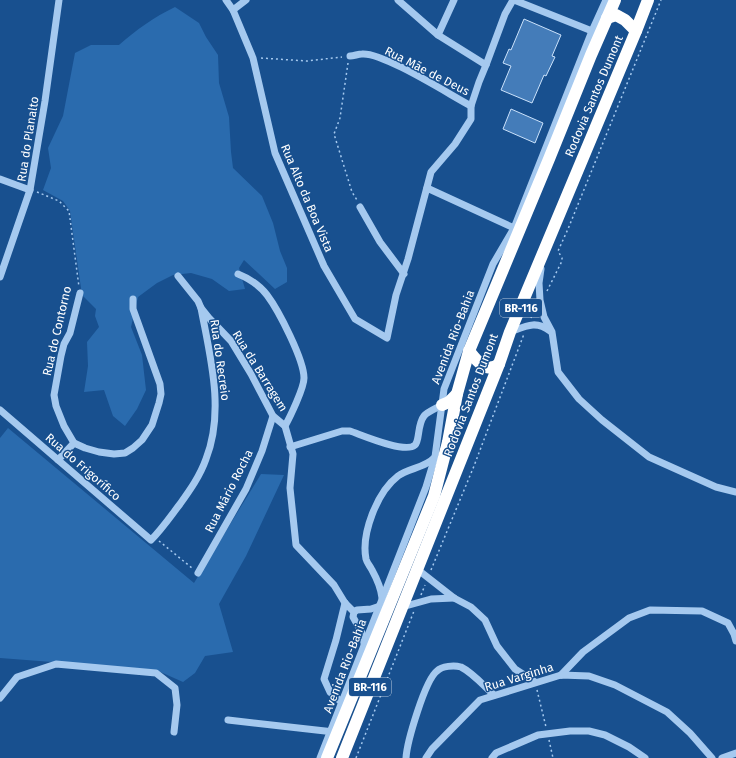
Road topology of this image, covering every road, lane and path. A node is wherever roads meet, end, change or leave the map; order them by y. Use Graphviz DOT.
graph roads {
  1 [pos="59,0"];
  2 [pos="226,0"];
  3 [pos="246,0"];
  4 [pos="398,0"];
  5 [pos="454,0"];
  6 [pos="514,0"];
  7 [pos="606,0"];
  8 [pos="615,0"];
  9 [pos="648,0"];
  10 [pos="661,0"];
  11 [pos="233,10"];
  12 [pos="607,18"];
  13 [pos="592,31"];
  14 [pos="636,31"];
  15 [pos="438,35"];
  16 [pos="591,55"];
  17 [pos="350,56"];
  18 [pos="253,58"];
  19 [pos="486,65"];
  20 [pos="575,73"];
  21 [pos="471,106"];
  22 [pos="0,179"];
  23 [pos="427,188"];
  24 [pos="30,190"];
  25 [pos="360,207"];
  26 [pos="514,228"];
  27 [pos="546,247"];
  28 [pos="238,274"];
  29 [pos="404,274"];
  30 [pos="178,276"];
  31 [pos="0,277"];
  32 [pos="80,292"];
  33 [pos="133,299"];
  34 [pos="540,302"];
  35 [pos="201,308"];
  36 [pos="528,325"];
  37 [pos="510,332"];
  38 [pos="552,332"];
  39 [pos="469,344"];
  40 [pos="499,364"];
  41 [pos="457,394"];
  42 [pos="442,405"];
  43 [pos="0,410"];
  44 [pos="273,416"];
  45 [pos="285,426"];
  46 [pos="74,443"];
  47 [pos="290,447"];
  48 [pos="435,457"];
  49 [pos="58,460"];
  50 [pos="736,492"];
  51 [pos="160,531"];
  52 [pos="151,540"];
  53 [pos="417,569"];
  54 [pos="198,573"];
  55 [pos="428,578"];
  56 [pos="454,598"];
  57 [pos="345,603"];
  58 [pos="417,603"];
  59 [pos="381,604"];
  60 [pos="401,607"];
  61 [pos="354,612"];
  62 [pos="736,641"];
  63 [pos="364,643"];
  64 [pos="561,675"];
  65 [pos="535,682"];
  66 [pos="494,695"];
  67 [pos="0,698"];
  68 [pos="345,705"];
  69 [pos="228,720"];
  70 [pos="335,731"];
  71 [pos="174,732"];
  72 [pos="547,734"];
  73 [pos="736,753"];
  74 [pos="320,758"];
  75 [pos="327,758"];
  76 [pos="342,758"];
  77 [pos="356,758"];
  78 [pos="406,758"];
  79 [pos="426,758"];
  80 [pos="492,758"];
  81 [pos="553,758"];
  82 [pos="646,758"];
  83 [pos="712,758"];
  84 [pos="722,758"];
  1 -- 24 [label="street, Rua do Planalto"];
  2 -- 11 [label="street, Rua Alto da Boa Vista"];
  3 -- 11 [label="street"];
  4 -- 15 [label="street"];
  5 -- 15 [label="street"];
  6 -- 13 [label="street"];
  6 -- 19 [label="street"];
  7 -- 13 [label="street, Avenida Rio-Bahia"];
  8 -- 12 [label="highway, Rodovia Santos Dumont / BR-116"];
  9 -- 14 [label="highway, Rodovia Santos Dumont / BR-116"];
  10 -- 34 [label="path"];
  11 -- 18 [label="street, Rua Alto da Boa Vista"];
  12 -- 14 [label="highway"];
  12 -- 16 [label="highway, Rodovia Santos Dumont / BR-116"];
  13 -- 20 [label="street, Avenida Rio-Bahia"];
  14 -- 27 [label="highway, Rodovia Santos Dumont / BR-116"];
  15 -- 19 [label="street"];
  16 -- 20 [label="highway"];
  16 -- 39 [label="highway, Rodovia Santos Dumont / BR-116"];
  17 -- 18 [label="path"];
  17 -- 21 [label="street, Rua Mãe de Deus"];
  17 -- 25 [label="path"];
  18 -- 29 [label="street, Rua Alto da Boa Vista"];
  19 -- 21 [label="street"];
  20 -- 26 [label="street, Avenida Rio-Bahia"];
  21 -- 23 [label="street"];
  22 -- 24 [label="street"];
  23 -- 26 [label="street"];
  23 -- 29 [label="street"];
  24 -- 31 [label="street, Rua do Planalto"];
  24 -- 32 [label="path, Rua do Contorno"];
  25 -- 29 [label="street"];
  26 -- 39 [label="street, Avenida Rio-Bahia"];
  27 -- 34 [label="street"];
  27 -- 37 [label="highway, Rodovia Santos Dumont / BR-116"];
  28 -- 45 [label="street"];
  30 -- 35 [label="street, Rua da Barragem"];
  32 -- 46 [label="street, Rua do Contorno"];
  33 -- 46 [label="street"];
  34 -- 36 [label="path"];
  34 -- 38 [label="street"];
  35 -- 44 [label="street, Rua da Barragem"];
  35 -- 51 [label="street, Rua do Recreio"];
  36 -- 37 [label="street"];
  36 -- 38 [label="street"];
  36 -- 55 [label="path"];
  37 -- 40 [label="highway, Rodovia Santos Dumont / BR-116"];
  38 -- 50 [label="street"];
  39 -- 40 [label="highway"];
  39 -- 41 [label="highway, Rodovia Santos Dumont / BR-116"];
  39 -- 42 [label="street, Avenida Rio-Bahia"];
  40 -- 53 [label="highway, Rodovia Santos Dumont / BR-116"];
  41 -- 42 [label="highway"];
  41 -- 68 [label="highway, Rodovia Santos Dumont / BR-116"];
  42 -- 47 [label="street"];
  42 -- 48 [label="street, Avenida Rio-Bahia"];
  43 -- 49 [label="street, Rua do Frigorífico"];
  44 -- 45 [label="street, Rua da Barragem"];
  44 -- 54 [label="street, Rua Mário Rocha"];
  45 -- 47 [label="street, Rua da Barragem"];
  46 -- 49 [label="street"];
  47 -- 57 [label="street, Rua da Barragem"];
  48 -- 59 [label="street, Avenida Rio-Bahia"];
  48 -- 59 [label="street"];
  49 -- 52 [label="street, Rua do Frigorífico"];
  51 -- 52 [label="street, Rua do Recreio"];
  51 -- 54 [label="path"];
  53 -- 55 [label="street"];
  53 -- 60 [label="highway, Rodovia Santos Dumont / BR-116"];
  55 -- 56 [label="street"];
  55 -- 58 [label="path"];
  56 -- 58 [label="street"];
  56 -- 65 [label="street"];
  57 -- 61 [label="street, Rua da Barragem"];
  57 -- 68 [label="street"];
  58 -- 60 [label="street"];
  58 -- 77 [label="path"];
  59 -- 61 [label="street"];
  59 -- 63 [label="street, Avenida Rio-Bahia"];
  60 -- 76 [label="highway, Rodovia Santos Dumont / BR-116"];
  61 -- 63 [label="street, Rua da Barragem"];
  62 -- 64 [label="street"];
  63 -- 68 [label="street, Avenida Rio-Bahia"];
  64 -- 65 [label="street, Rua Varginha"];
  64 -- 83 [label="street, Rua Varginha"];
  65 -- 66 [label="street, Rua Varginha"];
  65 -- 72 [label="path"];
  66 -- 78 [label="street"];
  66 -- 79 [label="street, Rua Varginha"];
  67 -- 71 [label="street"];
  68 -- 70 [label="highway, Rodovia Santos Dumont / BR-116"];
  69 -- 70 [label="street"];
  70 -- 74 [label="street, Avenida Rio-Bahia"];
  70 -- 75 [label="highway, Rodovia Santos Dumont / BR-116"];
  72 -- 80 [label="street"];
  72 -- 81 [label="path"];
  72 -- 82 [label="street"];
  73 -- 84 [label="street"];
}
